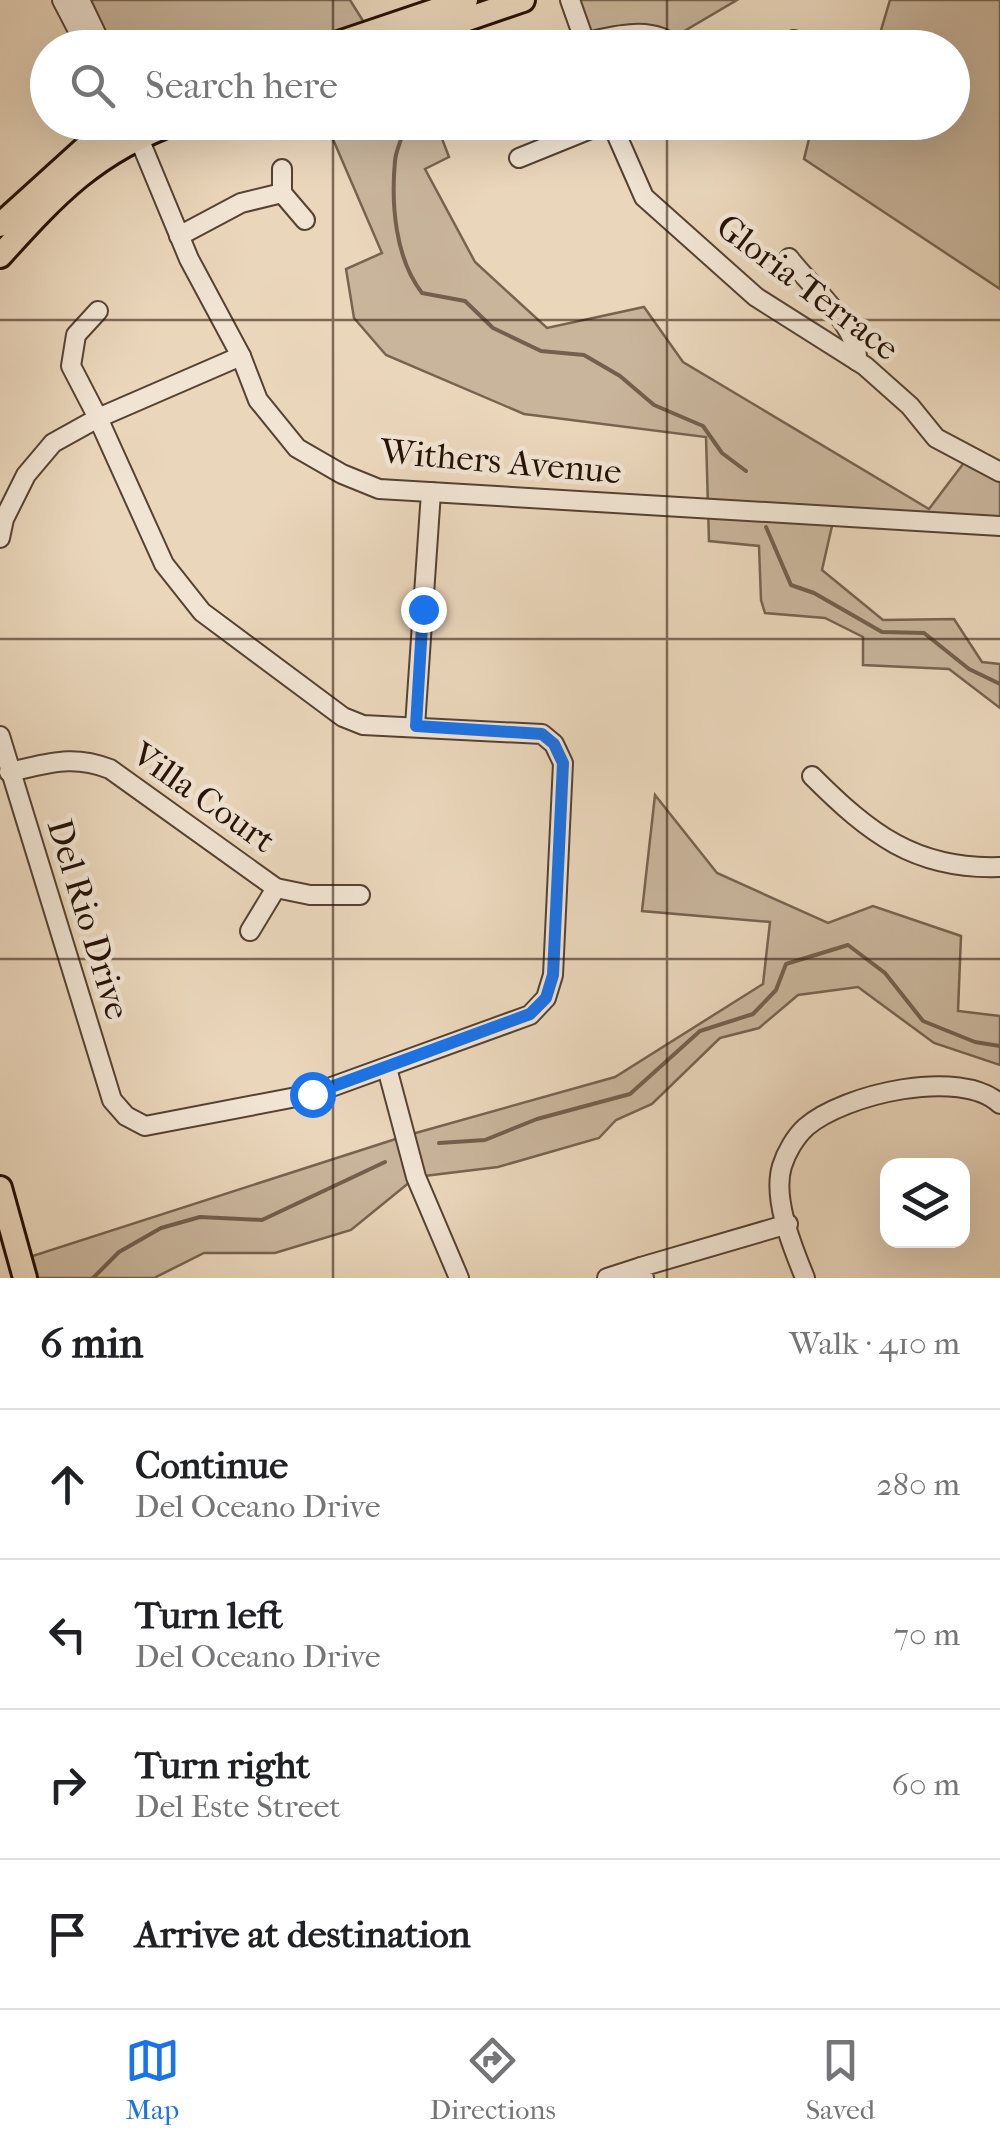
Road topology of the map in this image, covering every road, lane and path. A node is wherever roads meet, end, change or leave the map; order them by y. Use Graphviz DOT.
graph roads {
  1 [pos="62,0"];
  2 [pos="80,0"];
  3 [pos="466,0"];
  4 [pos="523,0"];
  5 [pos="570,0"];
  6 [pos="78,30"];
  7 [pos="94,30"];
  8 [pos="377,30"];
  9 [pos="436,30"];
  10 [pos="581,30"];
  11 [pos="102,140"];
  12 [pos="115,140"];
  13 [pos="135,140"];
  14 [pos="564,140"];
  15 [pos="618,140"];
  16 [pos="519,158"];
  17 [pos="282,170"];
  18 [pos="282,193"];
  19 [pos="305,220"];
  20 [pos="0,225"];
  21 [pos="179,236"];
  22 [pos="0,256"];
  23 [pos="789,258"];
  24 [pos="98,311"];
  25 [pos="241,356"];
  26 [pos="857,361"];
  27 [pos="98,418"];
  28 [pos="1000,472"];
  29 [pos="431,492"];
  30 [pos="1000,526"];
  31 [pos="0,538"];
  32 [pos="416,726"];
  33 [pos="0,736"];
  34 [pos="9,772"];
  35 [pos="812,776"];
  36 [pos="1000,867"];
  37 [pos="276,888"];
  38 [pos="360,894"];
  39 [pos="250,931"];
  40 [pos="388,1068"];
  41 [pos="1000,1104"];
  42 [pos="0,1188"];
  43 [pos="788,1224"];
  44 [pos="642,1273"];
  45 [pos="24,1278"];
  46 [pos="458,1278"];
  47 [pos="607,1278"];
  48 [pos="805,1278"];
  1 -- 6 [label="street"];
  2 -- 7 [label="street"];
  3 -- 8 [label="main road"];
  4 -- 9 [label="main road"];
  5 -- 10 [label="street"];
  11 -- 20 [label="main road"];
  12 -- 22 [label="main road"];
  13 -- 21 [label="street, Withers Avenue"];
  14 -- 16 [label="street, Gloria Terrace"];
  15 -- 26 [label="street, Gloria Terrace"];
  17 -- 18 [label="street"];
  18 -- 19 [label="street"];
  18 -- 21 [label="street"];
  21 -- 25 [label="street, Withers Avenue"];
  23 -- 26 [label="street"];
  24 -- 27 [label="street"];
  25 -- 27 [label="street"];
  25 -- 29 [label="street, Withers Avenue"];
  26 -- 28 [label="street, Gloria Terrace"];
  27 -- 31 [label="street"];
  27 -- 32 [label="street"];
  29 -- 30 [label="street, Withers Avenue"];
  29 -- 32 [label="street"];
  32 -- 40 [label="street"];
  33 -- 34 [label="street, Del Rio Drive"];
  34 -- 37 [label="street, Villa Court"];
  34 -- 40 [label="street, Del Rio Drive"];
  35 -- 36 [label="street"];
  37 -- 38 [label="street, Villa Court"];
  37 -- 39 [label="street"];
  40 -- 46 [label="street"];
  41 -- 43 [label="street"];
  42 -- 45 [label="main road"];
  43 -- 44 [label="street"];
  43 -- 48 [label="street"];
  44 -- 47 [label="street"];
}
